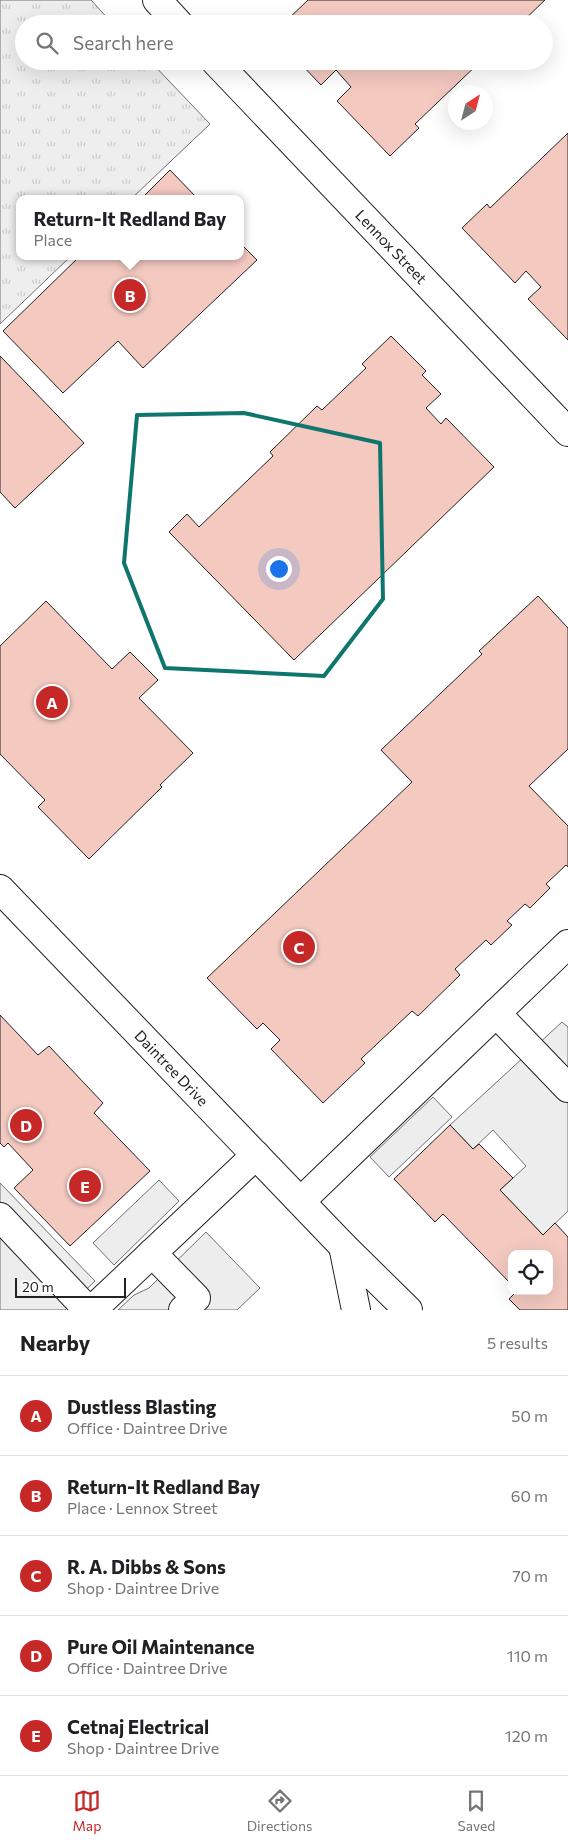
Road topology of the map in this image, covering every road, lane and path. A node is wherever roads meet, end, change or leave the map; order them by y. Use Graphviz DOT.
graph roads {
  1 [pos="157,0"];
  2 [pos="171,15"];
  3 [pos="224,70"];
  4 [pos="568,432"];
  5 [pos="2,896"];
  6 [pos="568,944"];
  7 [pos="496,1013"];
  8 [pos="568,1088"];
  9 [pos="256,1155"];
  10 [pos="300,1201"];
  11 [pos="0,1217"];
  12 [pos="343,1246"];
  13 [pos="152,1252"];
  14 [pos="88,1310"];
  15 [pos="92,1310"];
  16 [pos="183,1310"];
  17 [pos="356,1310"];
  18 [pos="408,1310"];
  1 -- 2 [label="street"];
  3 -- 4 [label="street, Lennox Street"];
  5 -- 9 [label="street, Daintree Drive"];
  6 -- 7 [label="street"];
  7 -- 8 [label="street"];
  7 -- 10 [label="street"];
  9 -- 10 [label="street, Daintree Drive"];
  9 -- 13 [label="street"];
  10 -- 12 [label="street, Daintree Drive"];
  11 -- 14 [label="street"];
  12 -- 17 [label="street"];
  12 -- 18 [label="street, Daintree Drive"];
  13 -- 15 [label="street"];
  13 -- 16 [label="street"];
}
